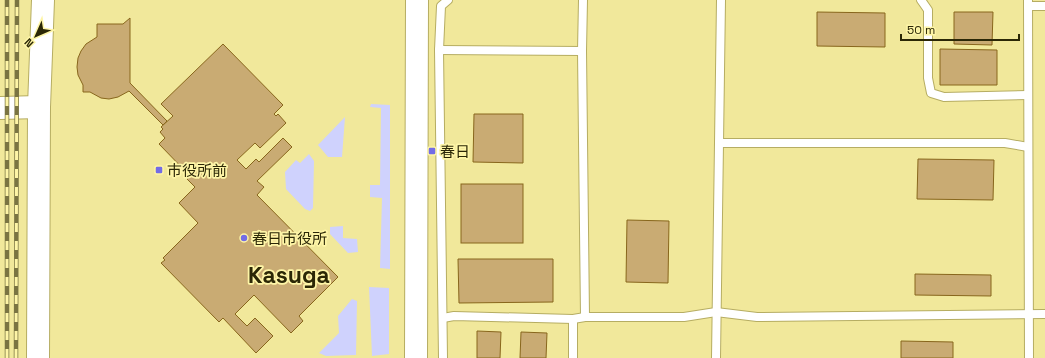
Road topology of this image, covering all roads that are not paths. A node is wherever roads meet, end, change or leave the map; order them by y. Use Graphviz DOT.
graph roads {
  1 [pos="42,0"];
  2 [pos="417,0"];
  3 [pos="448,0"];
  4 [pos="583,0"];
  5 [pos="721,0"];
  6 [pos="921,0"];
  7 [pos="1028,3"];
  8 [pos="1045,6"];
  9 [pos="439,50"];
  10 [pos="582,51"];
  11 [pos="1028,95"];
  12 [pos="39,107"];
  13 [pos="0,108"];
  14 [pos="719,143"];
  15 [pos="1028,147"];
  16 [pos="716,312"];
  17 [pos="1029,314"];
  18 [pos="1045,314"];
  19 [pos="585,317"];
  20 [pos="443,318"];
  21 [pos="573,319"];
  22 [pos="38,358"];
  23 [pos="416,358"];
  24 [pos="443,358"];
  25 [pos="573,358"];
  26 [pos="716,358"];
  27 [pos="1029,358"];
  1 -- 12 [label="street"];
  2 -- 23 [label="street"];
  3 -- 9 [label="lane"];
  4 -- 10 [label="lane"];
  5 -- 14 [label="lane"];
  6 -- 11 [label="lane"];
  7 -- 8 [label="lane"];
  7 -- 11 [label="lane"];
  9 -- 10 [label="lane"];
  9 -- 20 [label="lane"];
  10 -- 19 [label="lane"];
  11 -- 15 [label="lane"];
  12 -- 13 [label="street"];
  12 -- 22 [label="street"];
  14 -- 15 [label="lane"];
  14 -- 16 [label="lane"];
  15 -- 17 [label="lane"];
  16 -- 17 [label="lane"];
  16 -- 19 [label="lane"];
  16 -- 26 [label="lane"];
  17 -- 18 [label="lane"];
  17 -- 27 [label="lane"];
  19 -- 21 [label="lane"];
  20 -- 21 [label="lane"];
  20 -- 24 [label="lane"];
  21 -- 25 [label="lane"];
}
